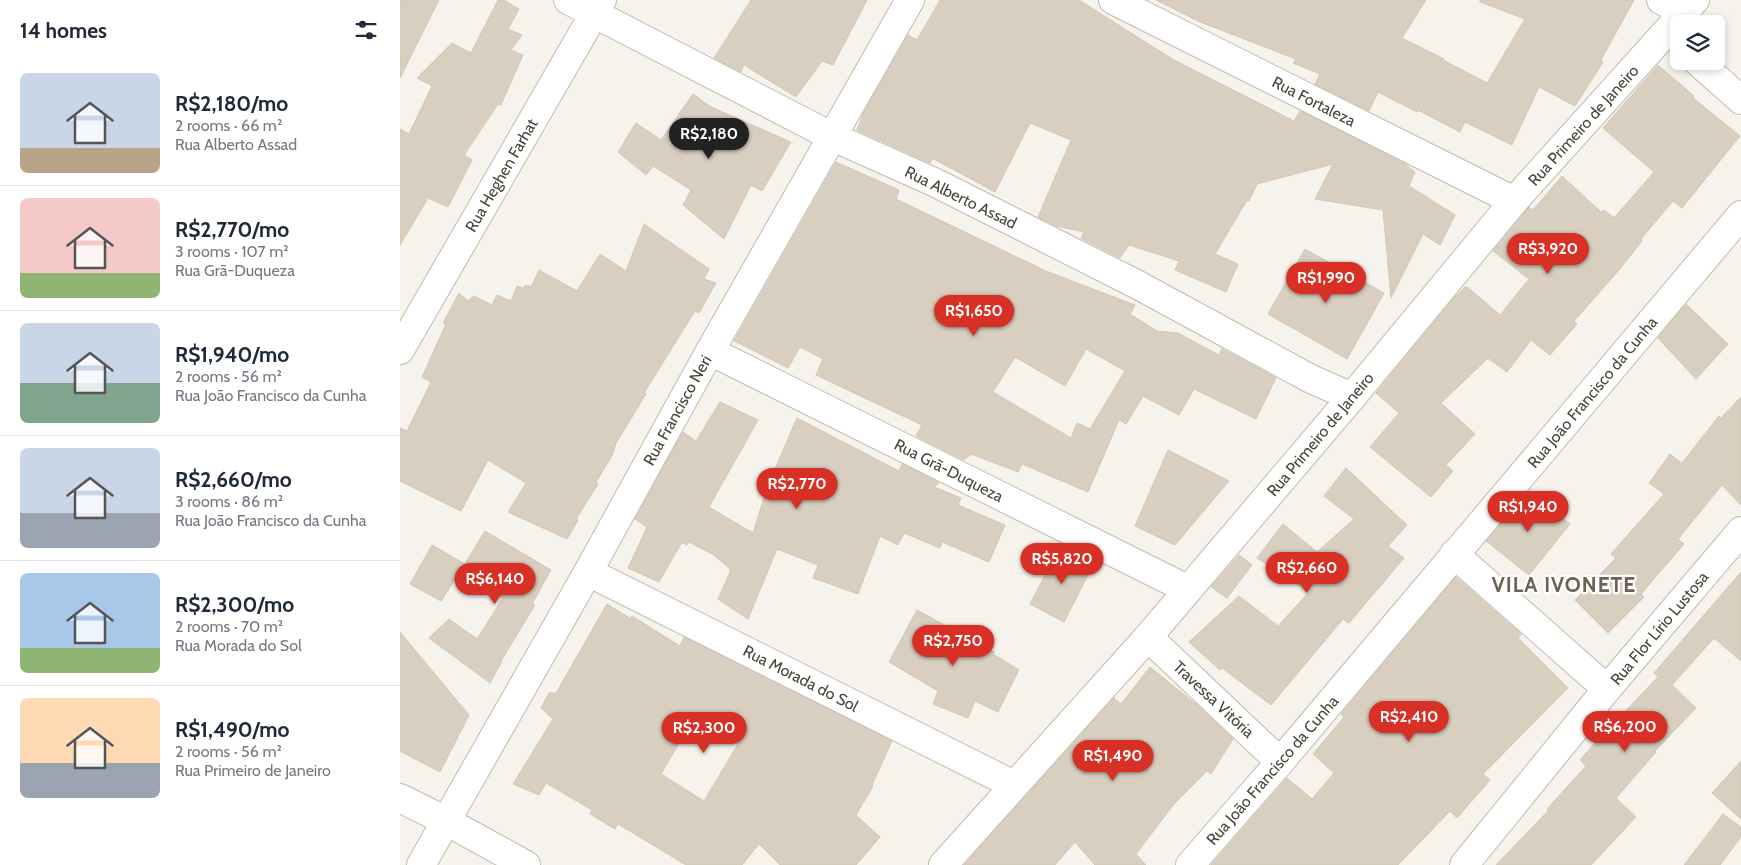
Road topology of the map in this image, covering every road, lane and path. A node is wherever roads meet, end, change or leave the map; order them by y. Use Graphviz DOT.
graph roads {
  1 [pos="568,0"];
  2 [pos="910,0"];
  3 [pos="1113,0"];
  4 [pos="598,7"];
  5 [pos="1670,41"];
  6 [pos="1707,70"];
  7 [pos="1741,100"];
  8 [pos="833,136"];
  9 [pos="1514,201"];
  10 [pos="1741,215"];
  11 [pos="400,350"];
  12 [pos="710,351"];
  13 [pos="1352,397"];
  14 [pos="1741,531"];
  15 [pos="1454,554"];
  16 [pos="588,572"];
  17 [pos="1187,589"];
  18 [pos="1148,637"];
  19 [pos="1607,689"];
  20 [pos="1280,762"];
  21 [pos="1014,785"];
  22 [pos="400,798"];
  23 [pos="446,821"];
  24 [pos="421,865"];
  25 [pos="526,865"];
  26 [pos="943,865"];
  27 [pos="1190,865"];
  28 [pos="1464,865"];
  1 -- 4 [label="street, Rua Alberto Assad"];
  2 -- 8 [label="street, Rua Francisco Neri"];
  3 -- 9 [label="street, Rua Fortaleza"];
  4 -- 8 [label="street, Rua Alberto Assad"];
  4 -- 11 [label="street, Rua Heghen Farhat"];
  5 -- 9 [label="street, Rua Primeiro de Janeiro"];
  6 -- 7 [label="street"];
  8 -- 12 [label="street, Rua Francisco Neri"];
  8 -- 13 [label="street, Rua Alberto Assad"];
  9 -- 13 [label="street, Rua Primeiro de Janeiro"];
  10 -- 15 [label="street, Rua João Francisco da Cunha"];
  12 -- 16 [label="street, Rua Francisco Neri"];
  12 -- 17 [label="street, Rua Grã-Duqueza"];
  13 -- 17 [label="street, Rua Primeiro de Janeiro"];
  14 -- 19 [label="street, Rua Flor Lírio Lustosa"];
  15 -- 19 [label="street"];
  15 -- 20 [label="street, Rua João Francisco da Cunha"];
  16 -- 21 [label="street, Rua Morada do Sol"];
  16 -- 23 [label="street, Rua Francisco Neri"];
  17 -- 18 [label="street, Rua Primeiro de Janeiro"];
  18 -- 20 [label="street, Travessa Vitória"];
  18 -- 21 [label="street, Rua Primeiro de Janeiro"];
  19 -- 28 [label="street, Rua Flor Lírio Lustosa"];
  20 -- 27 [label="street, Rua João Francisco da Cunha"];
  21 -- 26 [label="street, Rua Primeiro de Janeiro"];
  22 -- 23 [label="street"];
  23 -- 24 [label="street, Rua Francisco Neri"];
  23 -- 25 [label="street"];
}
